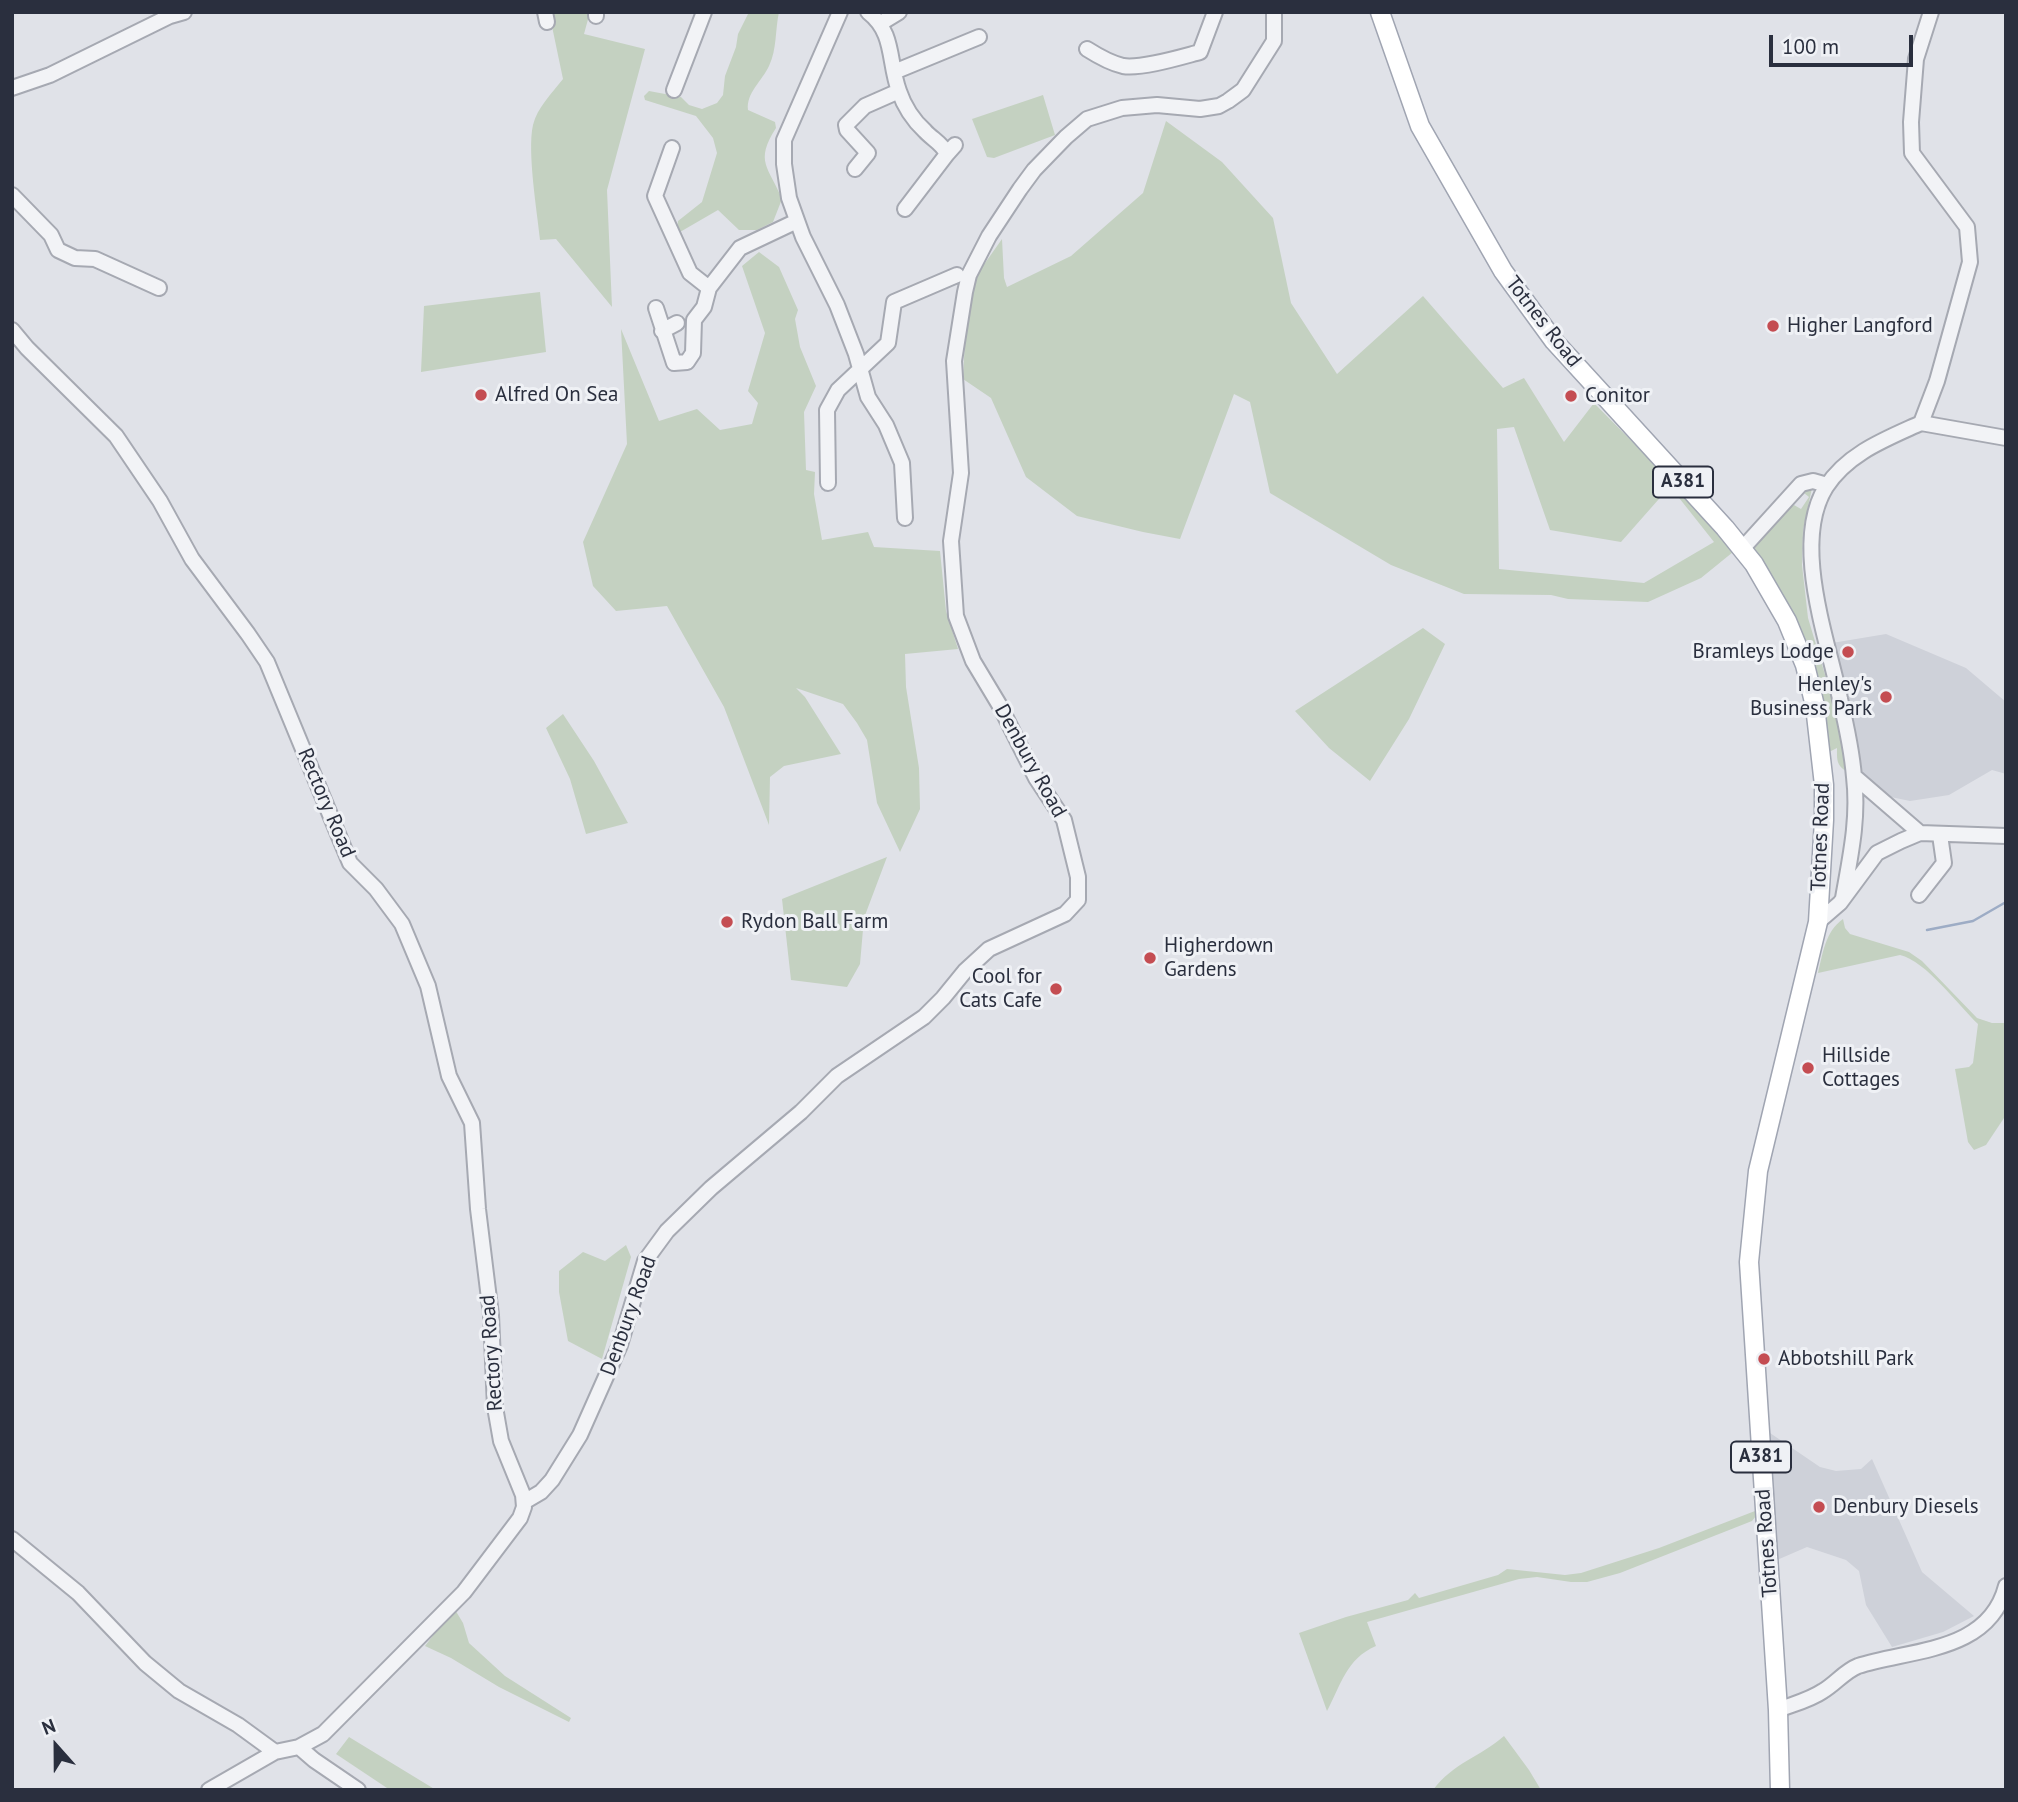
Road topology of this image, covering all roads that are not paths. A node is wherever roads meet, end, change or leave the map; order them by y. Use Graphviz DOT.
graph roads {
  1 [pos="184,12"];
  2 [pos="704,12"];
  3 [pos="840,12"];
  4 [pos="868,12"];
  5 [pos="899,12"];
  6 [pos="1215,12"];
  7 [pos="1274,12"];
  8 [pos="1380,12"];
  9 [pos="1931,12"];
  10 [pos="881,23"];
  11 [pos="979,37"];
  12 [pos="1087,49"];
  13 [pos="894,72"];
  14 [pos="12,88"];
  15 [pos="674,90"];
  16 [pos="899,91"];
  17 [pos="673,148"];
  18 [pos="855,169"];
  19 [pos="12,195"];
  20 [pos="905,208"];
  21 [pos="797,221"];
  22 [pos="957,275"];
  23 [pos="159,288"];
  24 [pos="709,288"];
  25 [pos="656,308"];
  26 [pos="677,323"];
  27 [pos="12,330"];
  28 [pos="662,331"];
  29 [pos="859,370"];
  30 [pos="1921,423"];
  31 [pos="2006,438"];
  32 [pos="828,482"];
  33 [pos="1827,485"];
  34 [pos="905,518"];
  35 [pos="1742,549"];
  36 [pos="1854,776"];
  37 [pos="1920,833"];
  38 [pos="1940,835"];
  39 [pos="2006,836"];
  40 [pos="1919,895"];
  41 [pos="1843,898"];
  42 [pos="1818,922"];
  43 [pos="524,1502"];
  44 [pos="12,1539"];
  45 [pos="2006,1586"];
  46 [pos="1778,1710"];
  47 [pos="299,1747"];
  48 [pos="275,1752"];
  49 [pos="209,1790"];
  50 [pos="358,1790"];
  51 [pos="1780,1790"];
  1 -- 14 [label="street"];
  2 -- 15 [label="street"];
  3 -- 21 [label="street"];
  4 -- 10 [label="street"];
  5 -- 10 [label="street"];
  6 -- 12 [label="street"];
  7 -- 43 [label="street, Denbury Road"];
  8 -- 35 [label="main road, Totnes Road / A381"];
  9 -- 30 [label="street"];
  10 -- 13 [label="street"];
  11 -- 13 [label="street"];
  13 -- 16 [label="street"];
  16 -- 18 [label="street"];
  16 -- 20 [label="street"];
  17 -- 24 [label="street"];
  19 -- 23 [label="street"];
  21 -- 24 [label="street"];
  21 -- 29 [label="street"];
  22 -- 29 [label="street"];
  24 -- 28 [label="street"];
  25 -- 28 [label="street"];
  26 -- 28 [label="street"];
  27 -- 43 [label="street, Rectory Road"];
  29 -- 32 [label="street"];
  29 -- 34 [label="street"];
  30 -- 31 [label="street"];
  30 -- 33 [label="street"];
  33 -- 35 [label="street"];
  33 -- 36 [label="street"];
  35 -- 42 [label="main road, Totnes Road / A381"];
  36 -- 37 [label="street"];
  36 -- 41 [label="street"];
  37 -- 38 [label="street"];
  37 -- 41 [label="street"];
  38 -- 39 [label="street"];
  38 -- 40 [label="street"];
  41 -- 42 [label="street"];
  42 -- 46 [label="main road, Totnes Road / A381"];
  43 -- 47 [label="street, Denbury Road"];
  44 -- 48 [label="street"];
  45 -- 46 [label="street"];
  46 -- 51 [label="main road, Totnes Road / A381"];
  47 -- 48 [label="street"];
  47 -- 50 [label="street"];
  48 -- 49 [label="street"];
}
